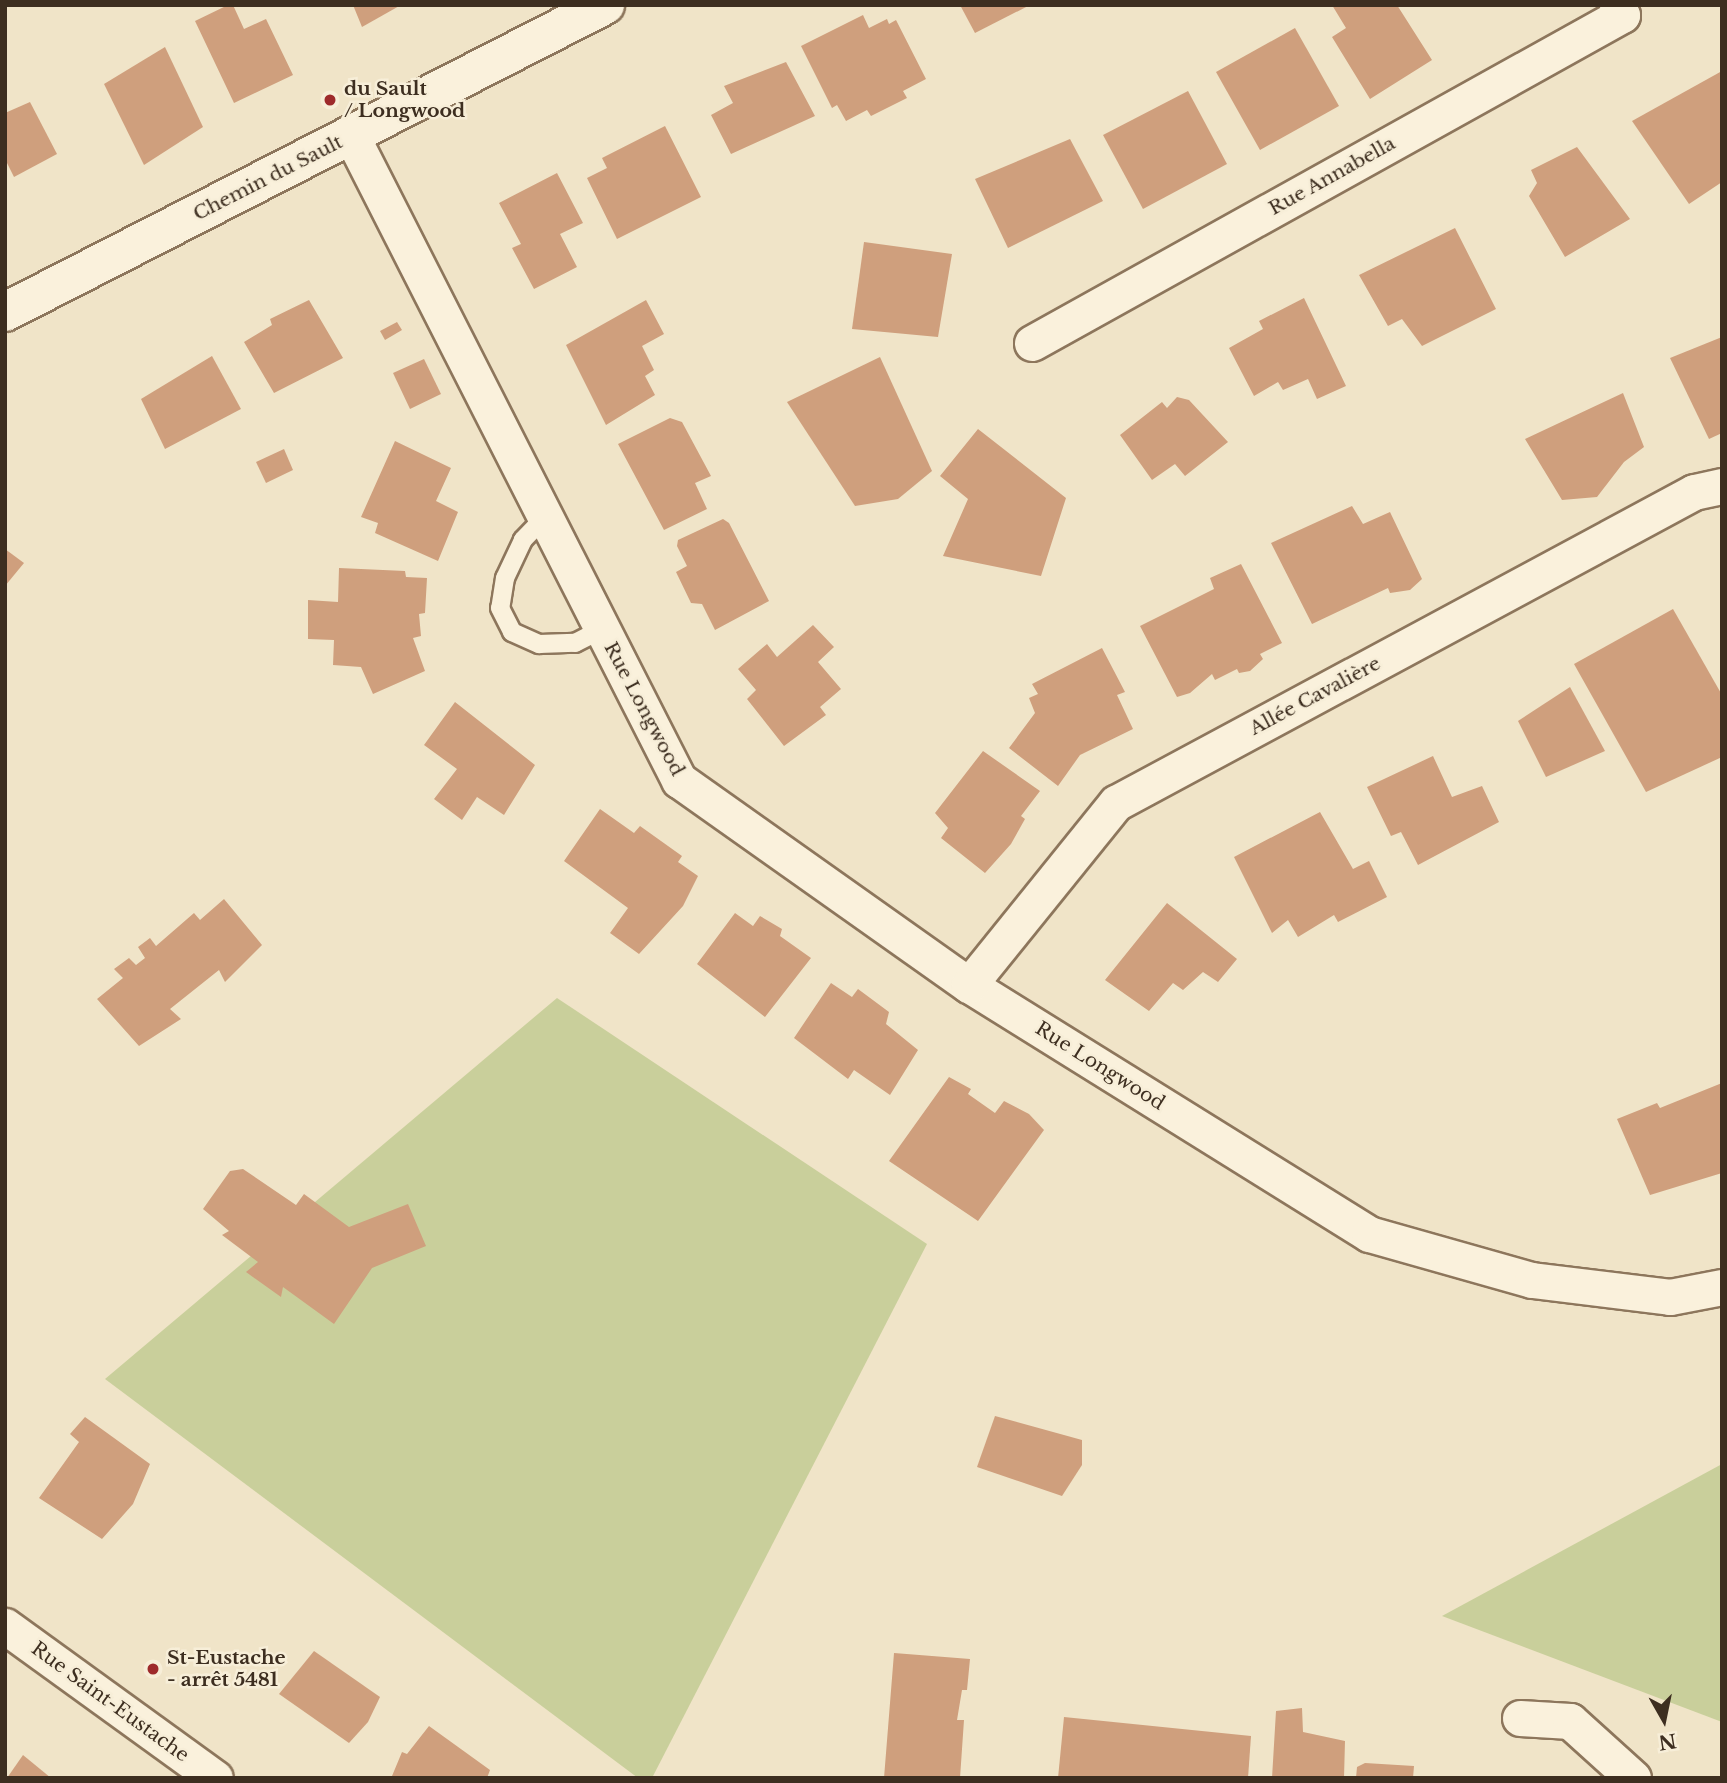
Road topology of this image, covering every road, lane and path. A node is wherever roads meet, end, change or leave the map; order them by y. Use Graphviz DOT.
graph roads {
  1 [pos="605,5"];
  2 [pos="1617,5"];
  3 [pos="351,135"];
  4 [pos="5,312"];
  5 [pos="1032,342"];
  6 [pos="1722,486"];
  7 [pos="545,517"];
  8 [pos="603,629"];
  9 [pos="969,985"];
  10 [pos="1722,1287"];
  11 [pos="5,1626"];
  12 [pos="1520,1718"];
  13 [pos="215,1778"];
  14 [pos="1633,1778"];
  1 -- 3 [label="street, Chemin du Sault"];
  2 -- 5 [label="street, Rue Annabella"];
  3 -- 4 [label="street, Chemin du Sault"];
  3 -- 7 [label="street, Rue Longwood"];
  6 -- 9 [label="street, Allée Cavalière"];
  7 -- 8 [label="street, Rue Longwood"];
  7 -- 8 [label="lane, Rue Longwood"];
  8 -- 9 [label="street, Rue Longwood"];
  9 -- 10 [label="street, Rue Longwood"];
  11 -- 13 [label="street, Rue Saint-Eustache"];
  12 -- 14 [label="street"];
}
